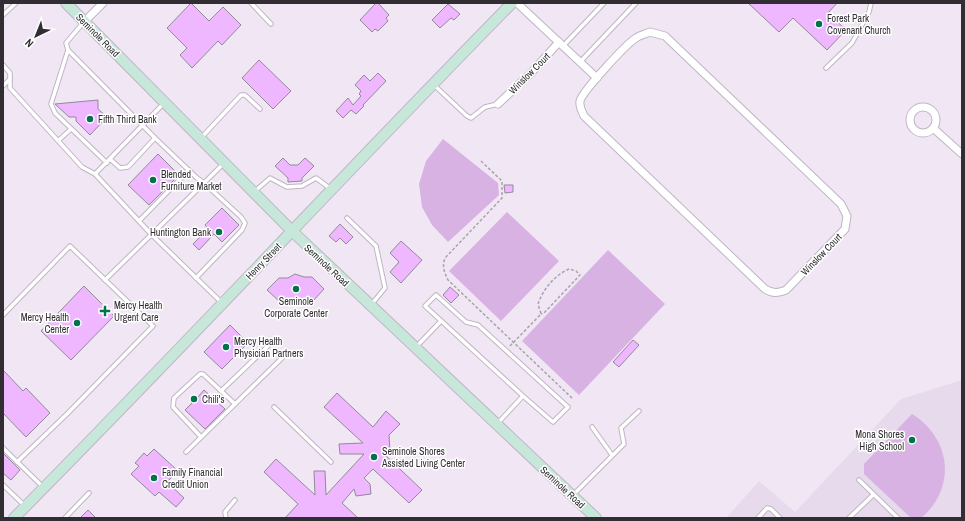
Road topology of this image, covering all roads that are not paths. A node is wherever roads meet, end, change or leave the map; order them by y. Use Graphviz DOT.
graph roads {
  1 [pos="16,3"];
  2 [pos="66,3"];
  3 [pos="103,3"];
  4 [pos="251,3"];
  5 [pos="512,3"];
  6 [pos="517,3"];
  7 [pos="604,3"];
  8 [pos="636,3"];
  9 [pos="871,3"];
  10 [pos="3,15"];
  11 [pos="84,22"];
  12 [pos="272,24"];
  13 [pos="561,44"];
  14 [pos="68,50"];
  15 [pos="580,62"];
  16 [pos="3,65"];
  17 [pos="826,68"];
  18 [pos="597,78"];
  19 [pos="10,79"];
  20 [pos="433,84"];
  21 [pos="3,86"];
  22 [pos="164,103"];
  23 [pos="498,104"];
  24 [pos="260,109"];
  25 [pos="142,125"];
  26 [pos="933,128"];
  27 [pos="71,129"];
  28 [pos="155,138"];
  29 [pos="200,139"];
  30 [pos="59,140"];
  31 [pos="962,154"];
  32 [pos="110,159"];
  33 [pos="106,162"];
  34 [pos="224,163"];
  35 [pos="189,170"];
  36 [pos="95,174"];
  37 [pos="204,183"];
  38 [pos="332,190"];
  39 [pos="253,192"];
  40 [pos="347,218"];
  41 [pos="139,221"];
  42 [pos="292,232"];
  43 [pos="151,234"];
  44 [pos="196,278"];
  45 [pos="105,280"];
  46 [pos="222,303"];
  47 [pos="371,306"];
  48 [pos="3,315"];
  49 [pos="441,321"];
  50 [pos="268,346"];
  51 [pos="415,348"];
  52 [pos="282,358"];
  53 [pos="221,391"];
  54 [pos="523,396"];
  55 [pos="235,404"];
  56 [pos="274,407"];
  57 [pos="638,411"];
  58 [pos="496,424"];
  59 [pos="592,427"];
  60 [pos="201,437"];
  61 [pos="3,448"];
  62 [pos="186,452"];
  63 [pos="612,455"];
  64 [pos="17,462"];
  65 [pos="331,462"];
  66 [pos="859,480"];
  67 [pos="3,485"];
  68 [pos="44,488"];
  69 [pos="89,493"];
  70 [pos="873,494"];
  71 [pos="572,496"];
  72 [pos="235,500"];
  73 [pos="26,506"];
  74 [pos="14,518"];
  75 [pos="64,518"];
  76 [pos="226,518"];
  77 [pos="596,518"];
  78 [pos="758,518"];
  79 [pos="780,518"];
  80 [pos="849,518"];
  81 [pos="898,518"];
  1 -- 10 [label="lane"];
  2 -- 11 [label="street, Seminole Road"];
  3 -- 11 [label="street"];
  4 -- 12 [label="lane"];
  5 -- 20 [label="street, Henry Street"];
  6 -- 13 [label="street"];
  7 -- 13 [label="lane"];
  8 -- 15 [label="lane"];
  9 -- 17 [label="lane"];
  11 -- 14 [label="lane"];
  11 -- 22 [label="street, Seminole Road"];
  13 -- 15 [label="street"];
  13 -- 23 [label="street, Winslow Court"];
  14 -- 25 [label="lane"];
  14 -- 27 [label="lane"];
  15 -- 18 [label="street"];
  16 -- 19 [label="lane"];
  18 -- 18 [label="street, Winslow Court"];
  19 -- 21 [label="lane"];
  19 -- 30 [label="lane"];
  20 -- 23 [label="lane"];
  20 -- 38 [label="street, Henry Street"];
  22 -- 25 [label="lane"];
  22 -- 29 [label="street, Seminole Road"];
  24 -- 29 [label="lane"];
  25 -- 28 [label="lane"];
  25 -- 32 [label="lane"];
  26 -- 31 [label="street"];
  27 -- 30 [label="lane"];
  27 -- 33 [label="lane"];
  28 -- 32 [label="lane"];
  28 -- 35 [label="lane"];
  29 -- 34 [label="street, Seminole Road"];
  30 -- 36 [label="lane"];
  32 -- 33 [label="lane"];
  33 -- 36 [label="lane"];
  34 -- 37 [label="lane"];
  34 -- 39 [label="street, Seminole Road"];
  35 -- 37 [label="lane"];
  35 -- 41 [label="lane"];
  36 -- 41 [label="lane"];
  37 -- 43 [label="lane"];
  37 -- 44 [label="lane"];
  38 -- 39 [label="lane"];
  38 -- 42 [label="street, Henry Street"];
  39 -- 42 [label="street, Seminole Road"];
  40 -- 47 [label="lane"];
  41 -- 43 [label="lane"];
  42 -- 46 [label="street, Henry Street"];
  42 -- 47 [label="street, Seminole Road"];
  43 -- 44 [label="lane"];
  43 -- 45 [label="lane"];
  44 -- 46 [label="lane"];
  45 -- 48 [label="lane"];
  45 -- 64 [label="lane"];
  46 -- 68 [label="street, Henry Street"];
  47 -- 51 [label="street, Seminole Road"];
  49 -- 51 [label="lane"];
  49 -- 54 [label="lane"];
  49 -- 54 [label="lane"];
  50 -- 53 [label="lane"];
  51 -- 58 [label="street, Seminole Road"];
  52 -- 55 [label="lane"];
  53 -- 55 [label="lane"];
  53 -- 60 [label="lane"];
  54 -- 58 [label="lane"];
  55 -- 60 [label="lane"];
  56 -- 65 [label="lane"];
  57 -- 63 [label="lane"];
  58 -- 71 [label="street, Seminole Road"];
  59 -- 63 [label="lane"];
  60 -- 62 [label="lane"];
  61 -- 64 [label="lane"];
  63 -- 71 [label="lane"];
  64 -- 68 [label="lane"];
  66 -- 70 [label="lane"];
  67 -- 73 [label="lane"];
  68 -- 73 [label="street, Henry Street"];
  69 -- 75 [label="lane"];
  70 -- 80 [label="lane"];
  70 -- 81 [label="lane"];
  71 -- 77 [label="street, Seminole Road"];
  72 -- 76 [label="lane"];
  73 -- 74 [label="street, Henry Street"];
  78 -- 79 [label="lane"];
}
